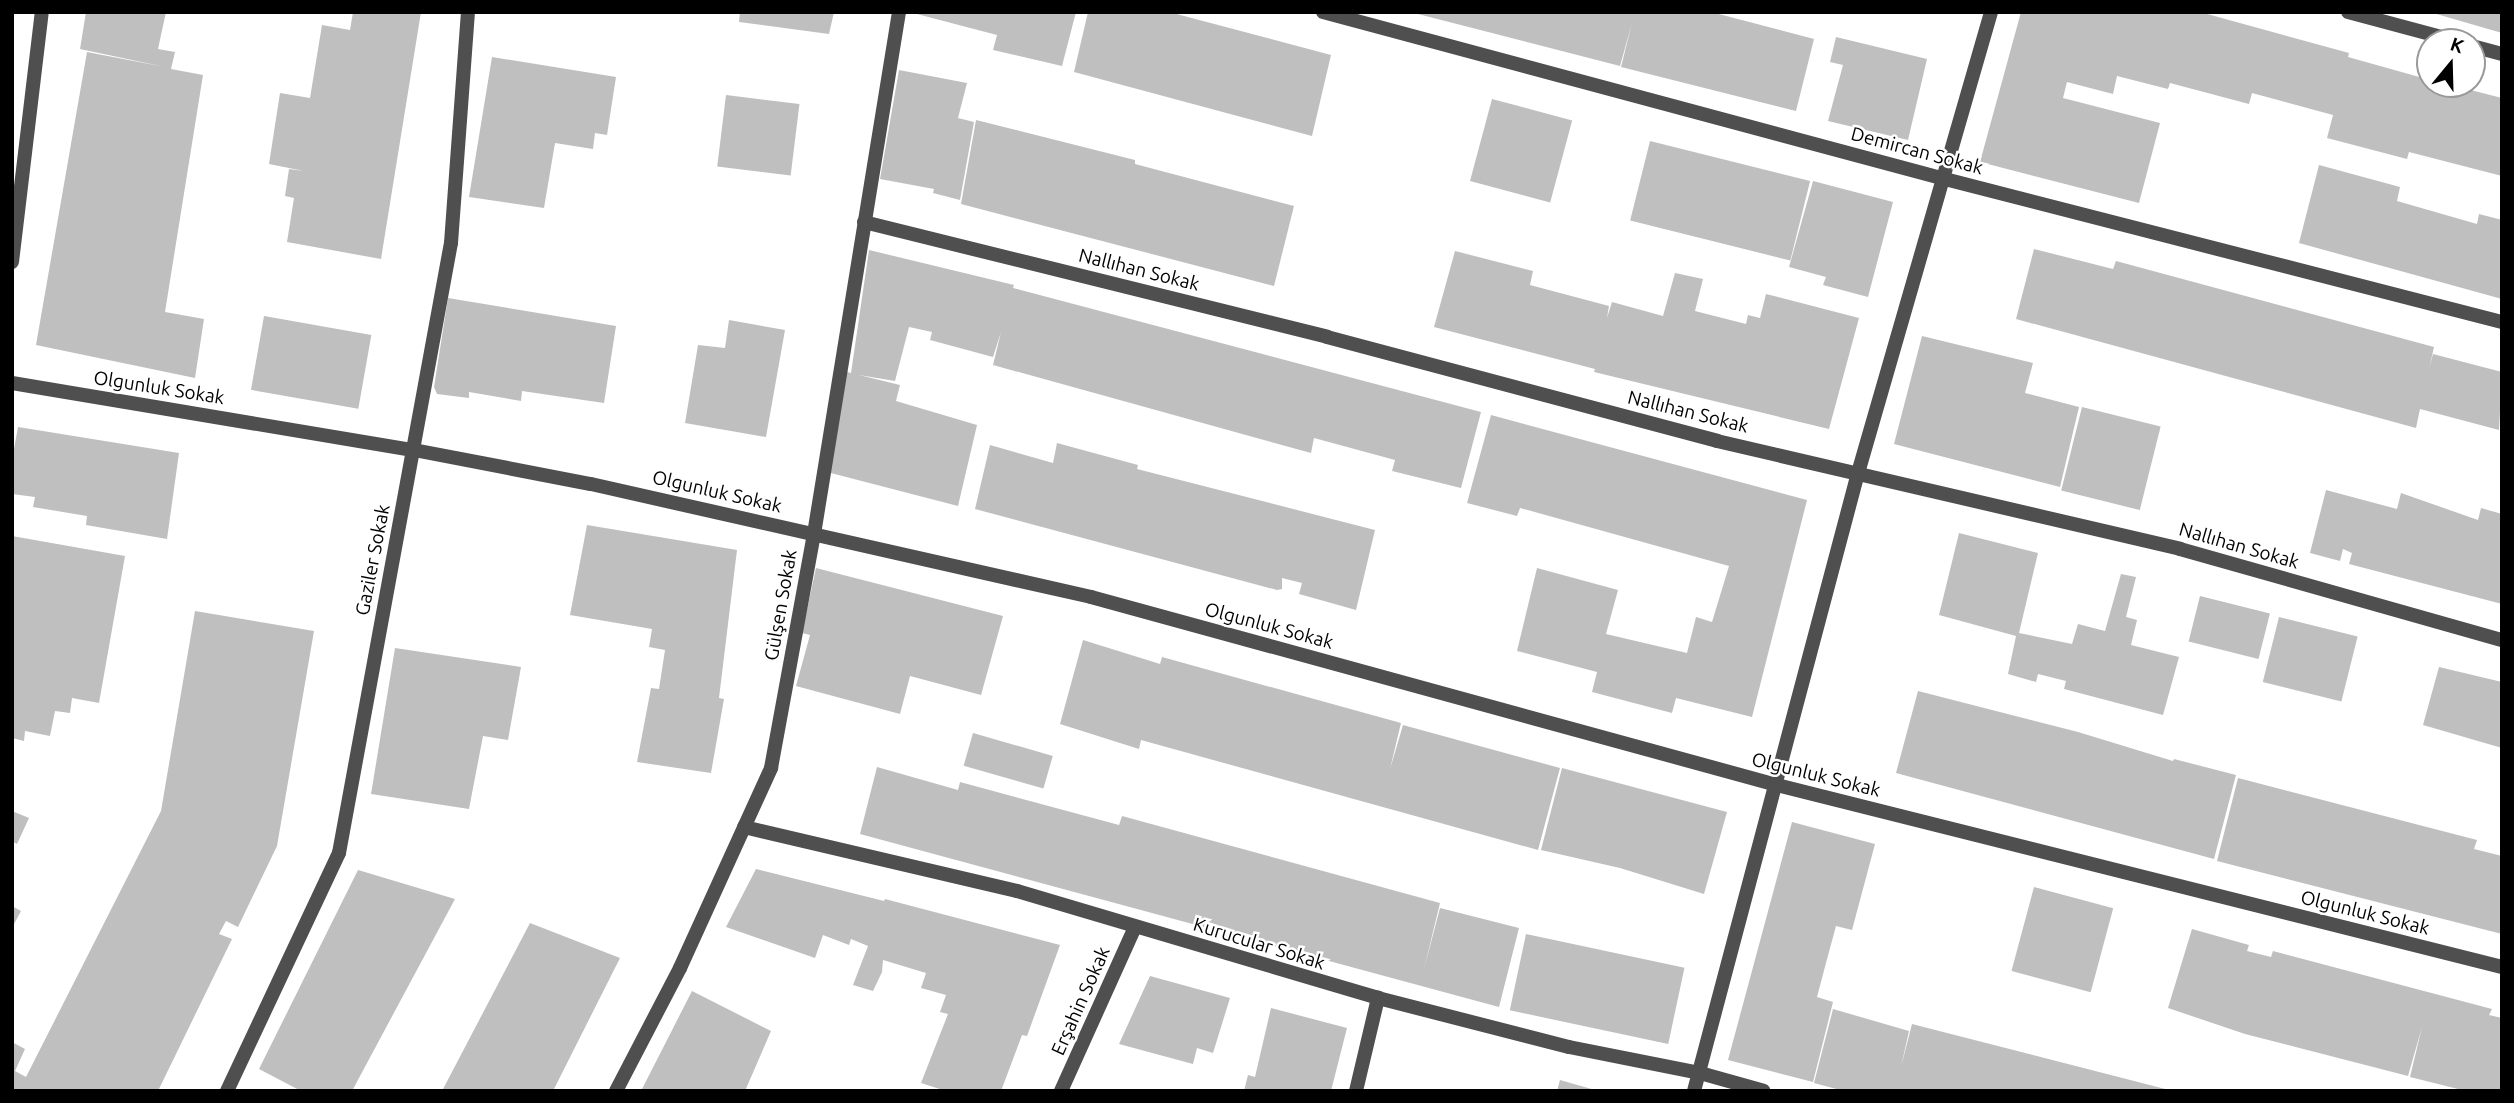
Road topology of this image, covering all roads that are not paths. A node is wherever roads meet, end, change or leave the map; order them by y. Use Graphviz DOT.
graph roads {
  1 [pos="41,12"];
  2 [pos="468,12"];
  3 [pos="898,12"];
  4 [pos="1323,12"];
  5 [pos="1991,12"];
  6 [pos="2348,12"];
  7 [pos="2416,30"];
  8 [pos="1941,178"];
  9 [pos="864,222"];
  10 [pos="12,262"];
  11 [pos="2502,322"];
  12 [pos="12,383"];
  13 [pos="414,450"];
  14 [pos="1858,473"];
  15 [pos="814,534"];
  16 [pos="2502,640"];
  17 [pos="1777,785"];
  18 [pos="744,827"];
  19 [pos="1135,927"];
  20 [pos="2502,967"];
  21 [pos="1378,998"];
  22 [pos="1700,1073"];
  23 [pos="227,1091"];
  24 [pos="616,1091"];
  25 [pos="1061,1091"];
  26 [pos="1356,1091"];
  27 [pos="1694,1091"];
  28 [pos="1765,1091"];
  1 -- 10 [label="street"];
  2 -- 13 [label="street, Gaziler Sokak"];
  3 -- 9 [label="street, Gülşen Sokak"];
  4 -- 8 [label="street, Demircan Sokak"];
  5 -- 8 [label="street"];
  6 -- 7 [label="street"];
  8 -- 11 [label="street, Demircan Sokak"];
  8 -- 14 [label="street"];
  9 -- 14 [label="street, Nallıhan Sokak"];
  9 -- 15 [label="street, Gülşen Sokak"];
  12 -- 13 [label="street, Olgunluk Sokak"];
  13 -- 15 [label="street, Olgunluk Sokak"];
  13 -- 23 [label="street, Gaziler Sokak"];
  14 -- 16 [label="street, Nallıhan Sokak"];
  14 -- 17 [label="street"];
  15 -- 17 [label="street, Olgunluk Sokak"];
  15 -- 18 [label="street, Gülşen Sokak"];
  17 -- 20 [label="street, Olgunluk Sokak"];
  17 -- 22 [label="street"];
  18 -- 19 [label="street, Kurucular Sokak"];
  18 -- 24 [label="street, Gülşen Sokak"];
  19 -- 21 [label="street, Kurucular Sokak"];
  19 -- 25 [label="street, Erşahin Sokak"];
  21 -- 22 [label="street, Kurucular Sokak"];
  21 -- 26 [label="street"];
  22 -- 27 [label="street"];
  22 -- 28 [label="street, Kurucular Sokak"];
}
